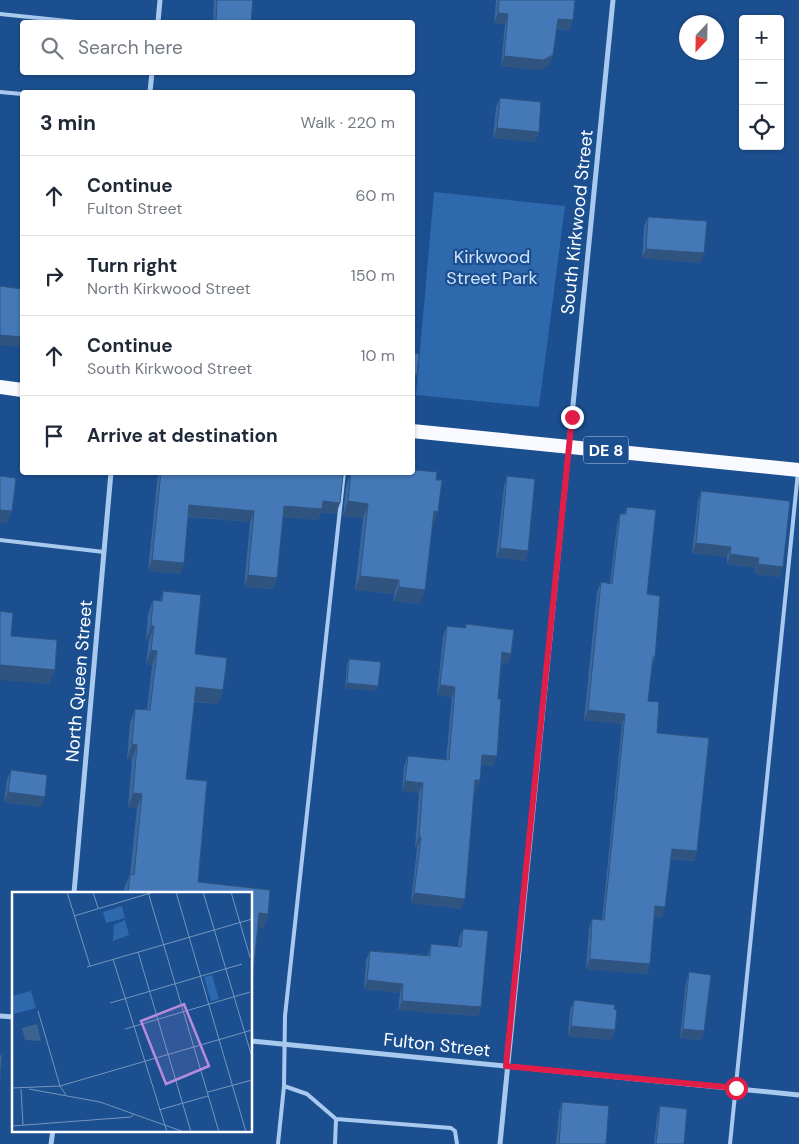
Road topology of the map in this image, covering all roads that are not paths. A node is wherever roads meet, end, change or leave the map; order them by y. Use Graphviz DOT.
graph roads {
  1 [pos="160,0"];
  2 [pos="613,0"];
  3 [pos="0,14"];
  4 [pos="58,20"];
  5 [pos="158,20"];
  6 [pos="152,75"];
  7 [pos="150,90"];
  8 [pos="0,92"];
  9 [pos="20,94"];
  10 [pos="0,388"];
  11 [pos="20,390"];
  12 [pos="415,431"];
  13 [pos="569,446"];
  14 [pos="799,470"];
  15 [pos="111,475"];
  16 [pos="344,475"];
  17 [pos="0,540"];
  18 [pos="104,552"];
  19 [pos="74,892"];
  20 [pos="252,1040"];
  21 [pos="285,1044"];
  22 [pos="506,1066"];
  23 [pos="284,1086"];
  24 [pos="736,1088"];
  25 [pos="799,1095"];
  26 [pos="336,1119"];
  27 [pos="278,1144"];
  28 [pos="336,1144"];
  29 [pos="457,1144"];
  30 [pos="500,1144"];
  31 [pos="730,1144"];
  1 -- 5 [label="street"];
  2 -- 13 [label="street, South Kirkwood Street"];
  3 -- 4 [label="lane"];
  6 -- 7 [label="street"];
  8 -- 9 [label="lane"];
  10 -- 11 [label="highway"];
  12 -- 13 [label="highway, DE 8"];
  13 -- 14 [label="highway, DE 8"];
  13 -- 22 [label="street, South Kirkwood Street"];
  14 -- 24 [label="lane"];
  15 -- 18 [label="street, North Queen Street"];
  16 -- 21 [label="lane"];
  17 -- 18 [label="lane"];
  18 -- 19 [label="street, North Queen Street"];
  20 -- 21 [label="street, Fulton Street"];
  21 -- 22 [label="street, Fulton Street"];
  21 -- 23 [label="lane"];
  22 -- 24 [label="street, Fulton Street"];
  22 -- 30 [label="street, South Kirkwood Street"];
  23 -- 26 [label="lane"];
  23 -- 27 [label="lane"];
  24 -- 25 [label="street, Fulton Street"];
  24 -- 31 [label="lane"];
  26 -- 28 [label="lane"];
  26 -- 29 [label="lane"];
}
